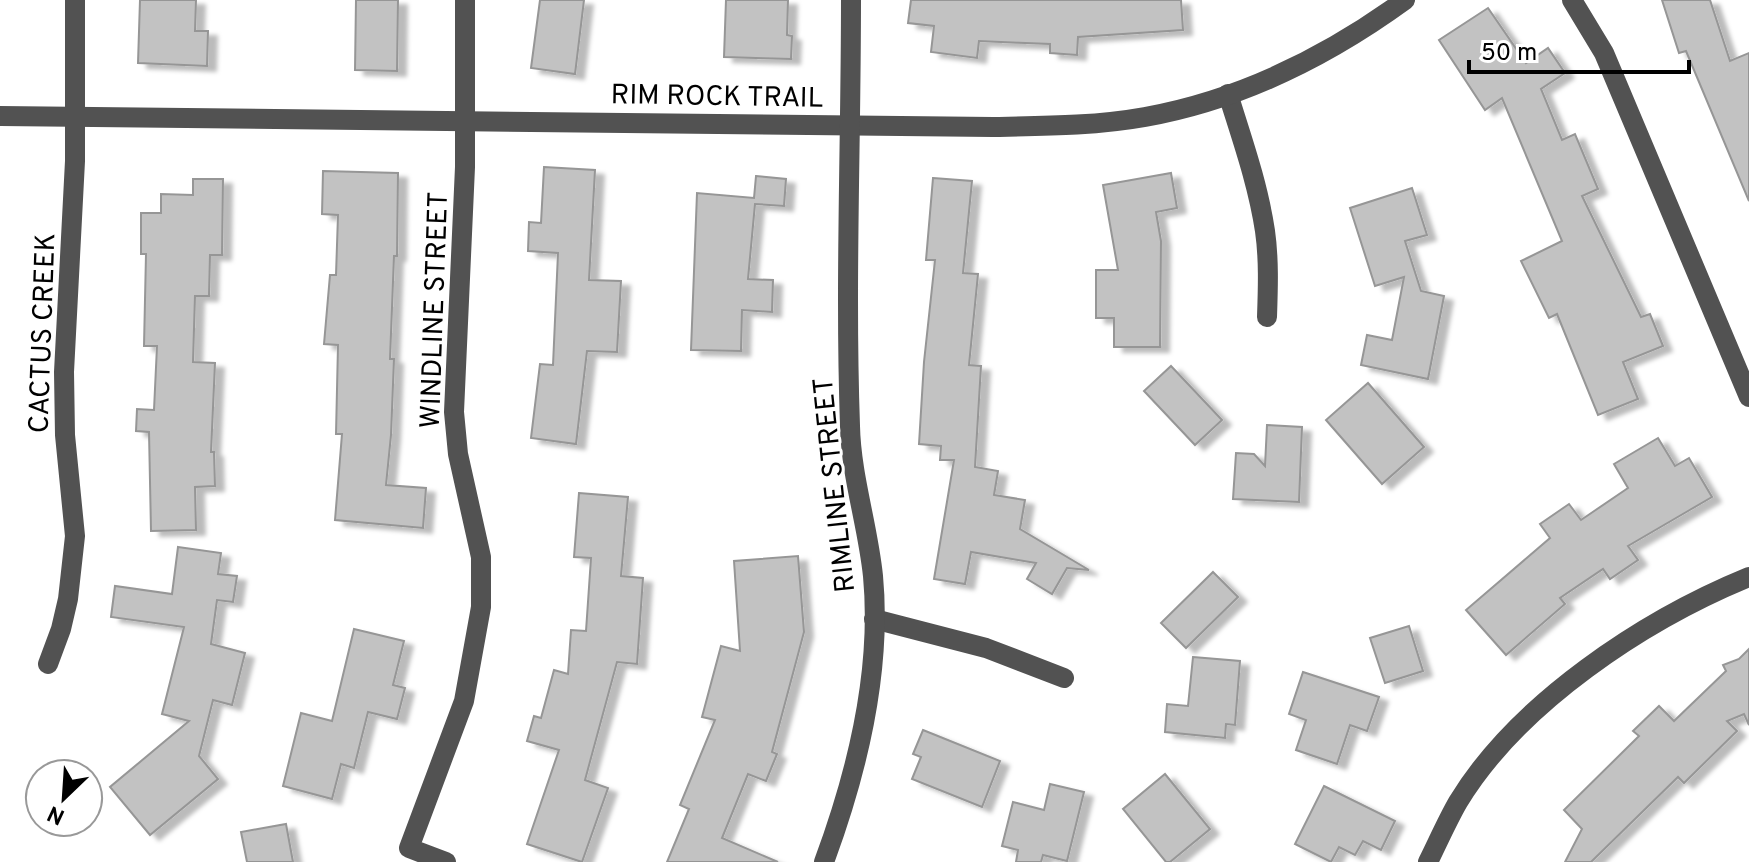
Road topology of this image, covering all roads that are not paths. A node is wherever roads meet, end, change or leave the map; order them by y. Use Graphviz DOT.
graph roads {
  1 [pos="75,0"];
  2 [pos="465,0"];
  3 [pos="851,0"];
  4 [pos="1405,0"];
  5 [pos="1572,0"];
  6 [pos="1228,94"];
  7 [pos="0,116"];
  8 [pos="76,117"];
  9 [pos="465,120"];
  10 [pos="851,125"];
  11 [pos="1267,317"];
  12 [pos="1749,397"];
  13 [pos="1749,577"];
  14 [pos="874,619"];
  15 [pos="48,664"];
  16 [pos="1064,678"];
  17 [pos="446,862"];
  18 [pos="824,862"];
  19 [pos="1428,862"];
  1 -- 8 [label="street, CACTUS CREEK"];
  2 -- 9 [label="street, WINDLINE STREET"];
  3 -- 10 [label="street, RIMLINE STREET"];
  4 -- 6 [label="street, RIM ROCK TRAIL"];
  5 -- 12 [label="street"];
  6 -- 10 [label="street, RIM ROCK TRAIL"];
  6 -- 11 [label="street"];
  7 -- 8 [label="street, RIM ROCK TRAIL"];
  8 -- 9 [label="street, RIM ROCK TRAIL"];
  8 -- 15 [label="street, CACTUS CREEK"];
  9 -- 10 [label="street, RIM ROCK TRAIL"];
  9 -- 17 [label="street, WINDLINE STREET"];
  10 -- 14 [label="street, RIMLINE STREET"];
  13 -- 19 [label="street"];
  14 -- 16 [label="street"];
  14 -- 18 [label="street, RIMLINE STREET"];
}
